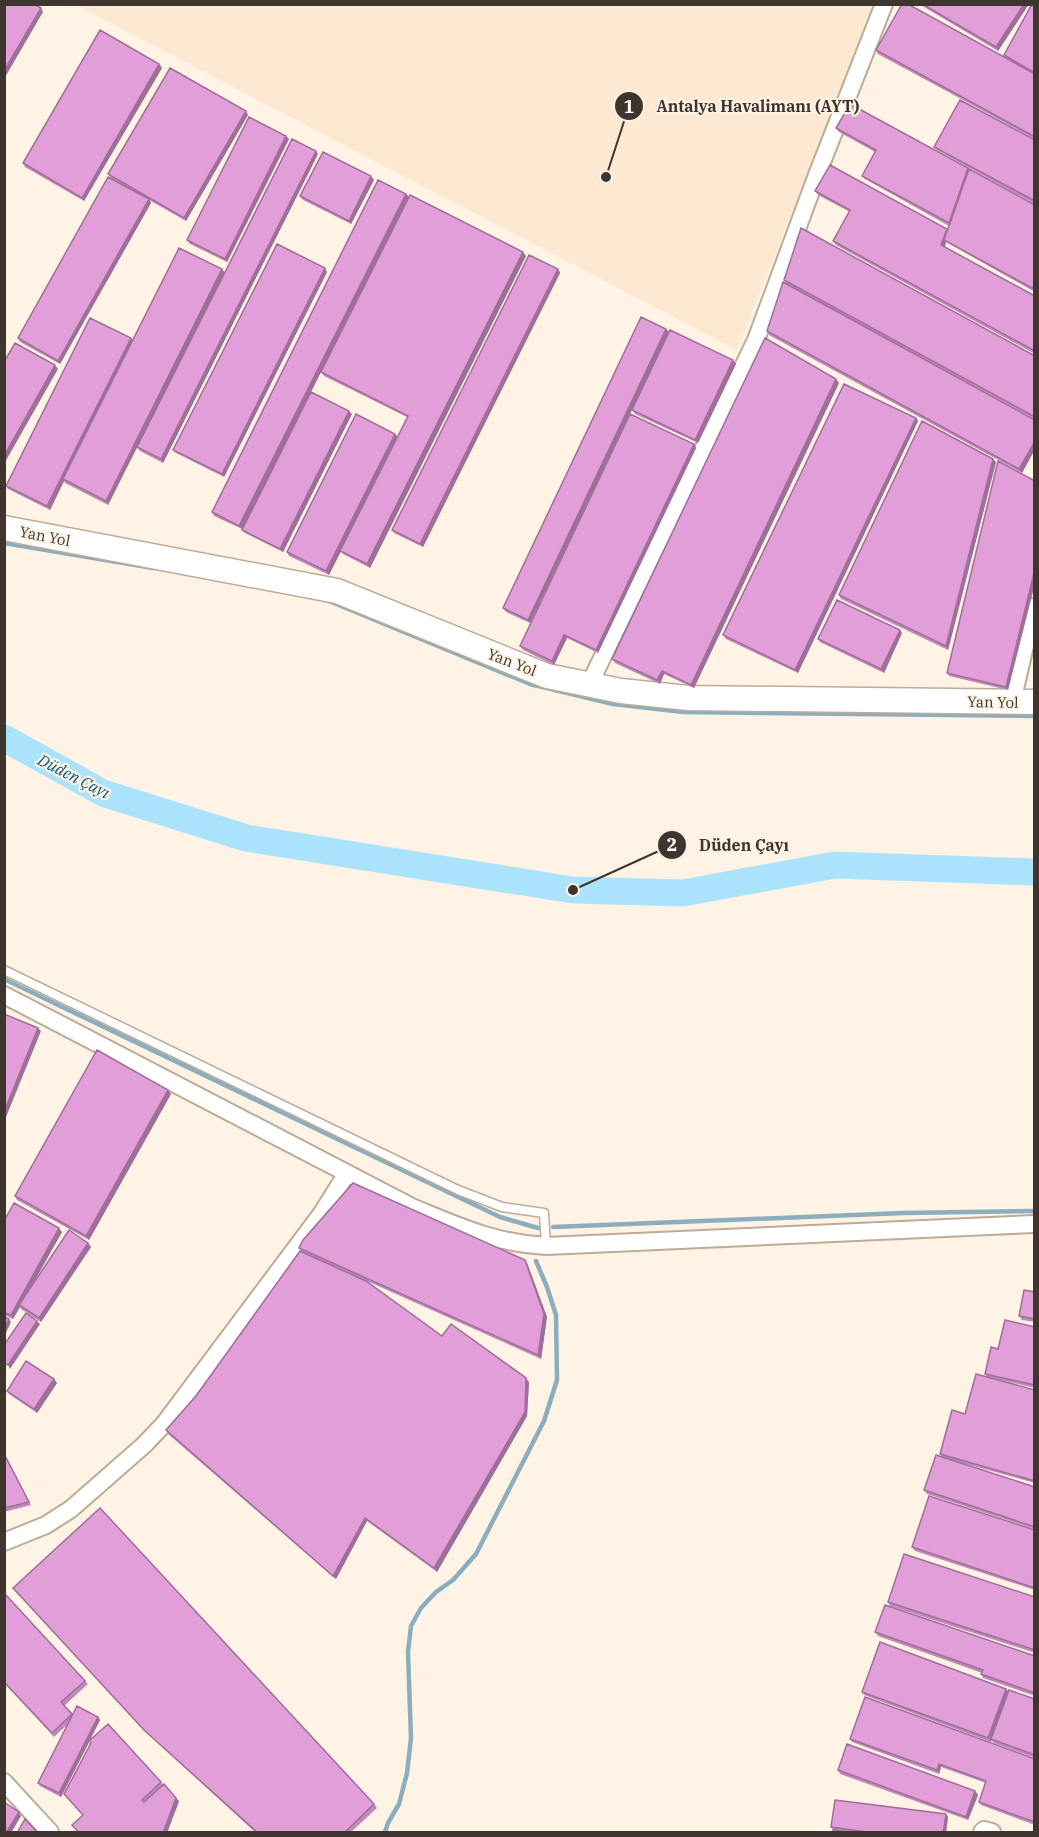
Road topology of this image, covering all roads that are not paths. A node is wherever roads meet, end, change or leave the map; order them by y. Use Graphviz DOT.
graph roads {
  1 [pos="884,4"];
  2 [pos="4,528"];
  3 [pos="1035,607"];
  4 [pos="589,685"];
  5 [pos="1023,702"];
  6 [pos="4,970"];
  7 [pos="4,994"];
  8 [pos="347,1173"];
  9 [pos="1035,1224"];
  10 [pos="546,1246"];
  11 [pos="4,1542"];
  12 [pos="4,1782"];
  13 [pos="50,1833"];
  14 [pos="982,1833"];
  15 [pos="992,1833"];
  1 -- 4 [label="street"];
  2 -- 4 [label="street, Yan Yol"];
  3 -- 5 [label="street"];
  4 -- 5 [label="street, Yan Yol"];
  6 -- 10 [label="lane"];
  7 -- 8 [label="street"];
  8 -- 10 [label="street"];
  8 -- 11 [label="street"];
  9 -- 10 [label="street"];
  12 -- 13 [label="street"];
  14 -- 15 [label="street"];
}
